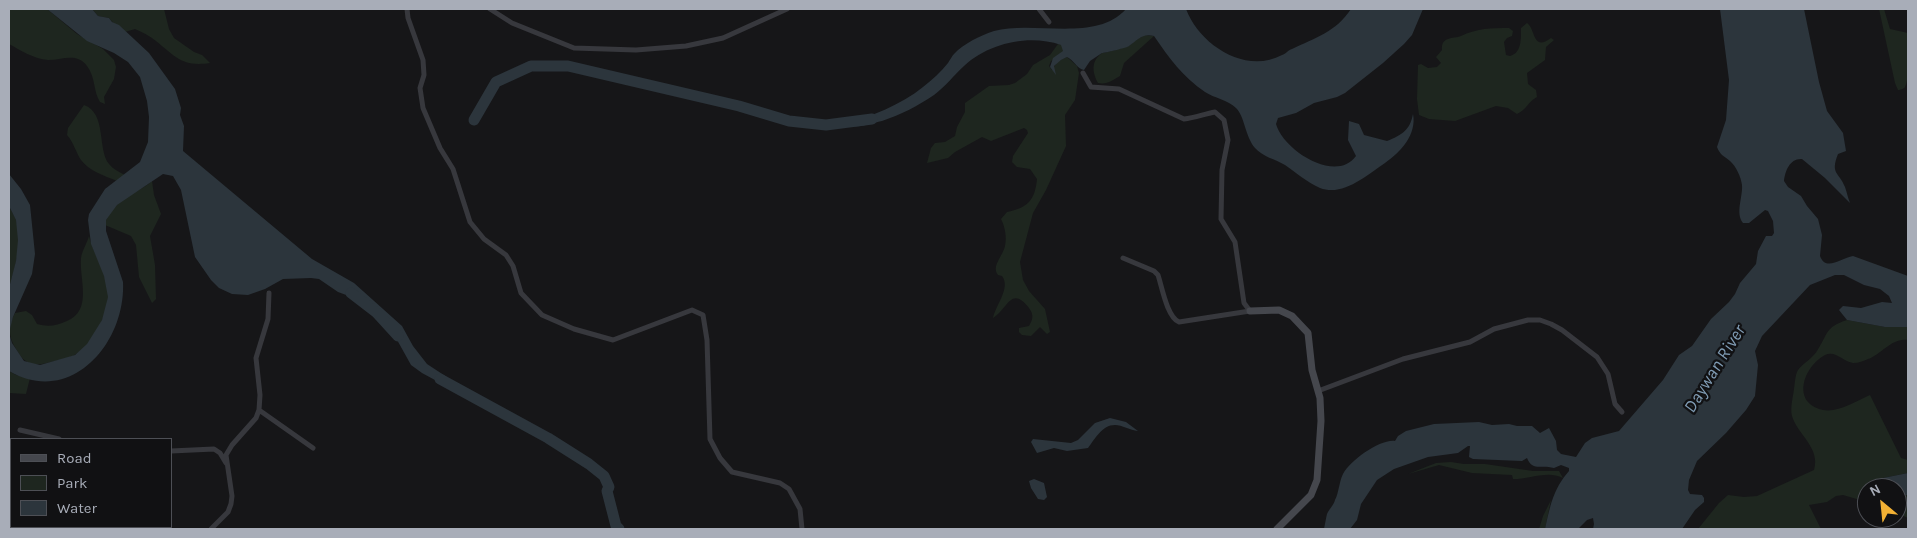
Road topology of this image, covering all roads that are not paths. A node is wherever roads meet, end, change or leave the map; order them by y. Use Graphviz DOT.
graph roads {
  1 [pos="407,9"];
  2 [pos="490,9"];
  3 [pos="787,9"];
  4 [pos="1040,9"];
  5 [pos="1049,22"];
  6 [pos="1083,73"];
  7 [pos="1122,258"];
  8 [pos="269,293"];
  9 [pos="1250,311"];
  10 [pos="1318,391"];
  11 [pos="259,410"];
  12 [pos="1622,412"];
  13 [pos="20,430"];
  14 [pos="55,438"];
  15 [pos="313,448"];
  16 [pos="172,451"];
  17 [pos="226,463"];
  18 [pos="212,529"];
  19 [pos="802,529"];
  20 [pos="1277,529"];
  1 -- 19 [label="street"];
  2 -- 3 [label="street"];
  4 -- 5 [label="street"];
  6 -- 9 [label="street"];
  7 -- 9 [label="street"];
  8 -- 11 [label="street"];
  9 -- 10 [label="street"];
  10 -- 12 [label="street"];
  10 -- 20 [label="street"];
  11 -- 15 [label="street"];
  11 -- 17 [label="street"];
  13 -- 14 [label="street"];
  16 -- 17 [label="street"];
  17 -- 18 [label="street"];
}
